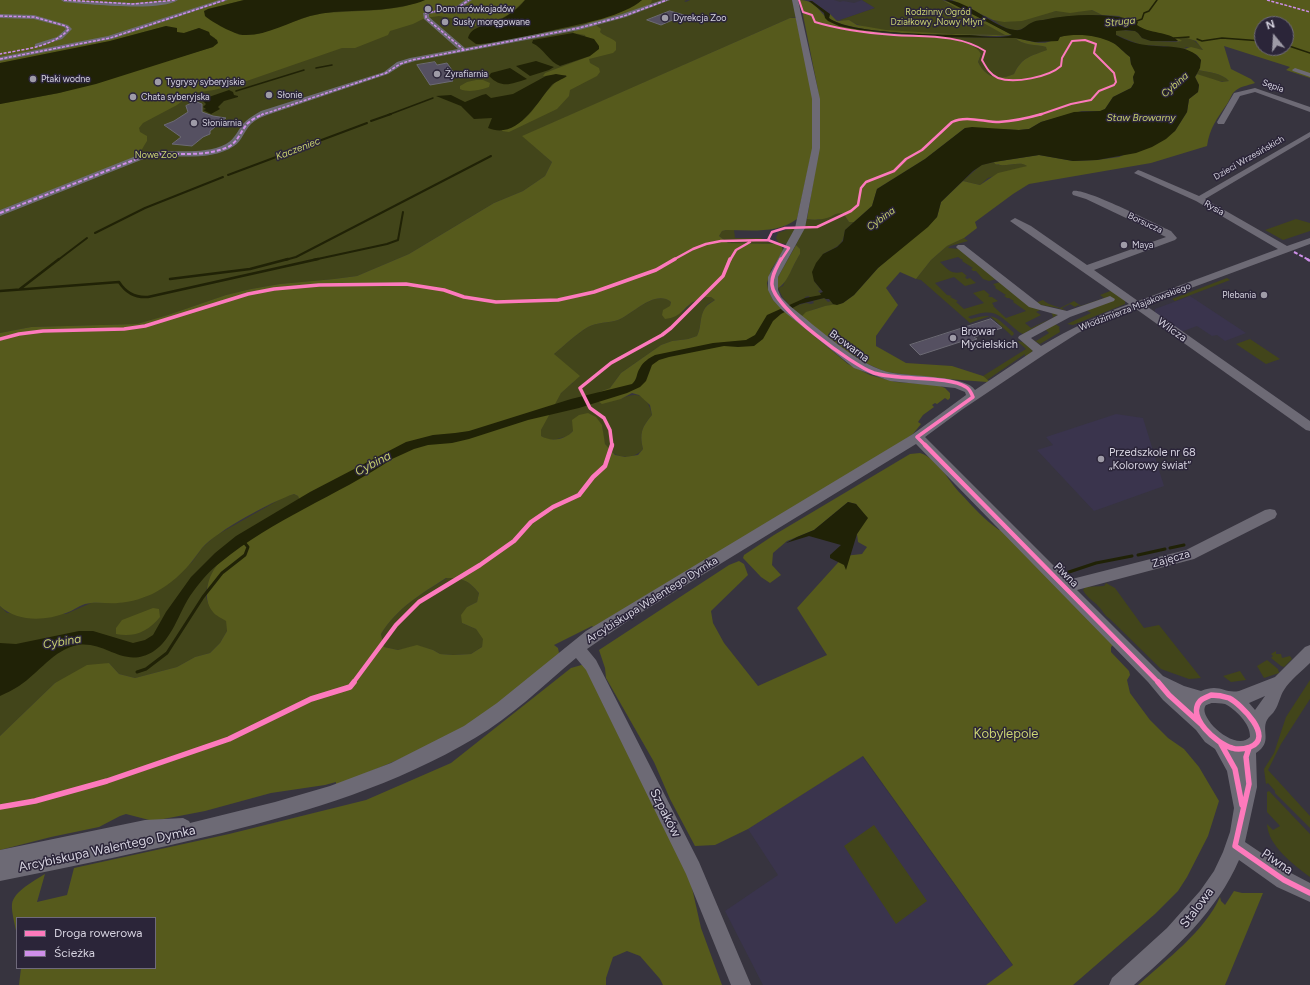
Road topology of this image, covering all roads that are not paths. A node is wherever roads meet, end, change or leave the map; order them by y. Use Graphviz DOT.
graph roads {
  1 [pos="64,0"];
  2 [pos="174,0"];
  3 [pos="225,0"];
  4 [pos="469,0"];
  5 [pos="667,0"];
  6 [pos="795,0"];
  7 [pos="0,16"];
  8 [pos="464,50"];
  9 [pos="0,54"];
  10 [pos="0,59"];
  11 [pos="1295,70"];
  12 [pos="1310,75"];
  13 [pos="1310,110"];
  14 [pos="1221,122"];
  15 [pos="1310,134"];
  16 [pos="1138,173"];
  17 [pos="1076,193"];
  18 [pos="1199,199"];
  19 [pos="0,213"];
  20 [pos="1015,221"];
  21 [pos="1310,241"];
  22 [pos="961,247"];
  23 [pos="1286,250"];
  24 [pos="1086,269"];
  25 [pos="1110,299"];
  26 [pos="1137,305"];
  27 [pos="1066,315"];
  28 [pos="1041,352"];
  29 [pos="972,397"];
  30 [pos="1310,427"];
  31 [pos="917,438"];
  32 [pos="1270,514"];
  33 [pos="1066,588"];
  34 [pos="576,648"];
  35 [pos="1310,652"];
  36 [pos="1154,677"];
  37 [pos="1280,684"];
  38 [pos="1201,699"];
  39 [pos="1232,700"];
  40 [pos="1201,724"];
  41 [pos="1257,727"];
  42 [pos="1221,744"];
  43 [pos="1249,748"];
  44 [pos="1243,809"];
  45 [pos="213,825"];
  46 [pos="1235,846"];
  47 [pos="0,858"];
  48 [pos="0,872"];
  49 [pos="1310,893"];
  50 [pos="741,985"];
  51 [pos="1120,985"];
  1 -- 2 [label="street"];
  3 -- 10 [label="street"];
  4 -- 8 [label="street"];
  5 -- 8 [label="street"];
  6 -- 29 [label="street, Browarna"];
  7 -- 9 [label="street"];
  8 -- 19 [label="street"];
  11 -- 12 [label="street"];
  13 -- 14 [label="street, Sępia"];
  15 -- 18 [label="street, Dzieci Wrzesińskich"];
  16 -- 18 [label="street, Rysia"];
  17 -- 24 [label="street, Borsucza"];
  18 -- 23 [label="street, Rysia"];
  20 -- 24 [label="street, Wilcza"];
  21 -- 23 [label="street, Włodzimierza Majakowskiego"];
  22 -- 27 [label="street"];
  23 -- 26 [label="street, Włodzimierza Majakowskiego"];
  24 -- 26 [label="street, Wilcza"];
  25 -- 27 [label="street"];
  26 -- 28 [label="street, Włodzimierza Majakowskiego"];
  26 -- 30 [label="street, Wilcza"];
  27 -- 28 [label="street"];
  28 -- 29 [label="street, Włodzimierza Majakowskiego"];
  29 -- 31 [label="street, Arcybiskupa Walentego Dymka"];
  31 -- 33 [label="street, Piwna"];
  31 -- 34 [label="street, Arcybiskupa Walentego Dymka"];
  32 -- 33 [label="street, Zajęcza"];
  33 -- 36 [label="street, Piwna"];
  34 -- 45 [label="street, Arcybiskupa Walentego Dymka"];
  34 -- 50 [label="street, Szpaków"];
  35 -- 37 [label="street"];
  36 -- 38 [label="street, Piwna"];
  36 -- 40 [label="street, Piwna"];
  37 -- 39 [label="street"];
  37 -- 41 [label="street"];
  38 -- 39 [label="street"];
  38 -- 40 [label="street"];
  39 -- 41 [label="street"];
  40 -- 42 [label="street"];
  41 -- 43 [label="street"];
  42 -- 43 [label="street"];
  42 -- 44 [label="street, Stalowa"];
  43 -- 44 [label="street, Stalowa"];
  44 -- 46 [label="street, Stalowa"];
  45 -- 47 [label="street, Arcybiskupa Walentego Dymka"];
  45 -- 48 [label="street, Arcybiskupa Walentego Dymka"];
  46 -- 49 [label="street, Piwna"];
  46 -- 51 [label="street, Stalowa"];
}
